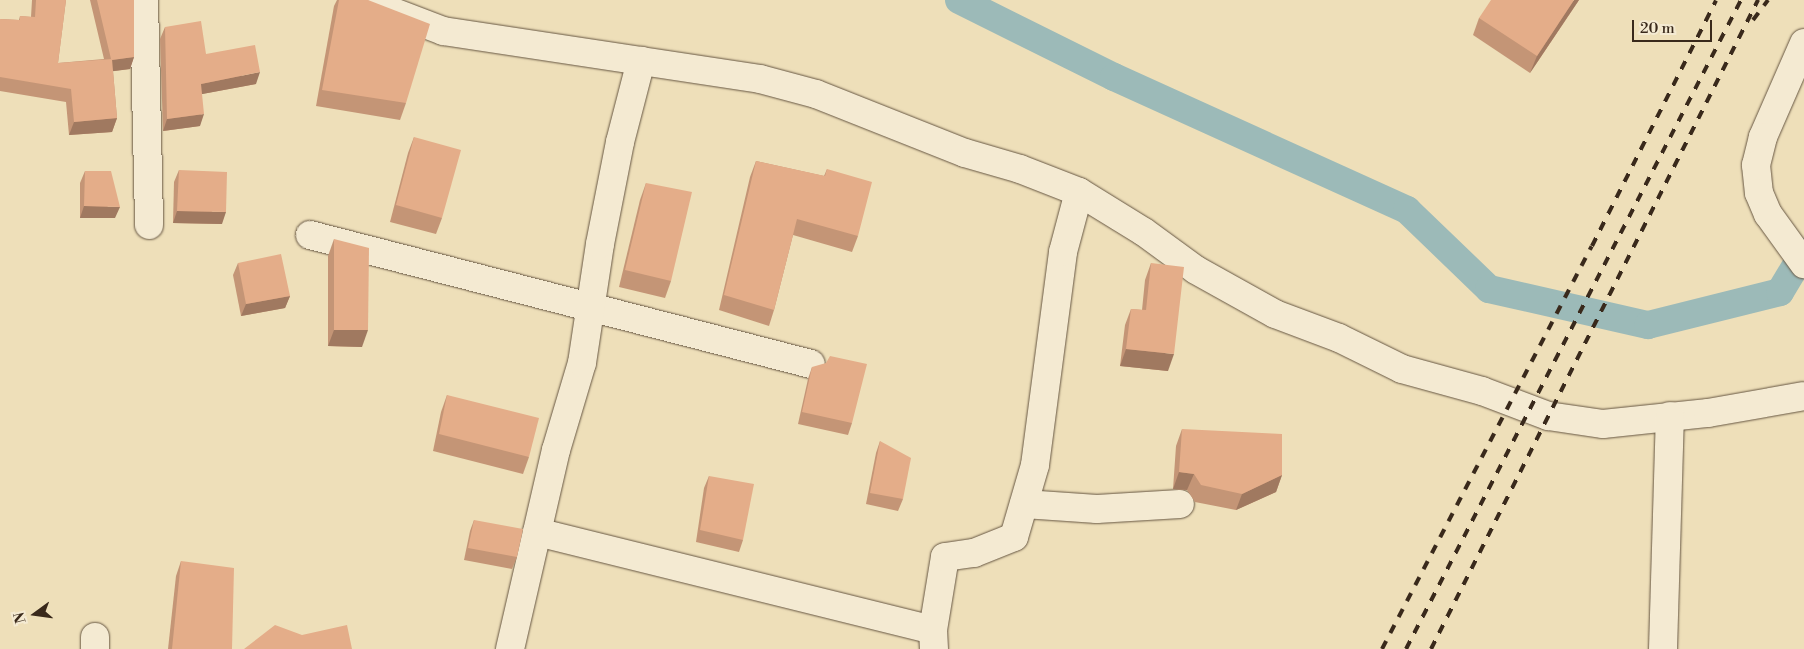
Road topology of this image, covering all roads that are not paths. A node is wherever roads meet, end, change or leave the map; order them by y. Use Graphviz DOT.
graph roads {
  1 [pos="144,0"];
  2 [pos="362,0"];
  3 [pos="1804,42"];
  4 [pos="641,60"];
  5 [pos="1079,192"];
  6 [pos="149,225"];
  7 [pos="310,235"];
  8 [pos="1804,264"];
  9 [pos="590,307"];
  10 [pos="811,364"];
  11 [pos="1804,396"];
  12 [pos="1670,416"];
  13 [pos="1024,504"];
  14 [pos="1180,504"];
  15 [pos="537,532"];
  16 [pos="933,639"];
  17 [pos="510,649"];
  18 [pos="1663,649"];
  1 -- 6 [label="street"];
  2 -- 4 [label="street"];
  3 -- 8 [label="street"];
  4 -- 5 [label="street"];
  4 -- 9 [label="street"];
  5 -- 12 [label="street"];
  5 -- 13 [label="street"];
  7 -- 9 [label="street"];
  9 -- 10 [label="street"];
  9 -- 15 [label="street"];
  11 -- 12 [label="street"];
  12 -- 18 [label="street"];
  13 -- 14 [label="street"];
  13 -- 16 [label="street"];
  15 -- 16 [label="street"];
  15 -- 17 [label="street"];
}
